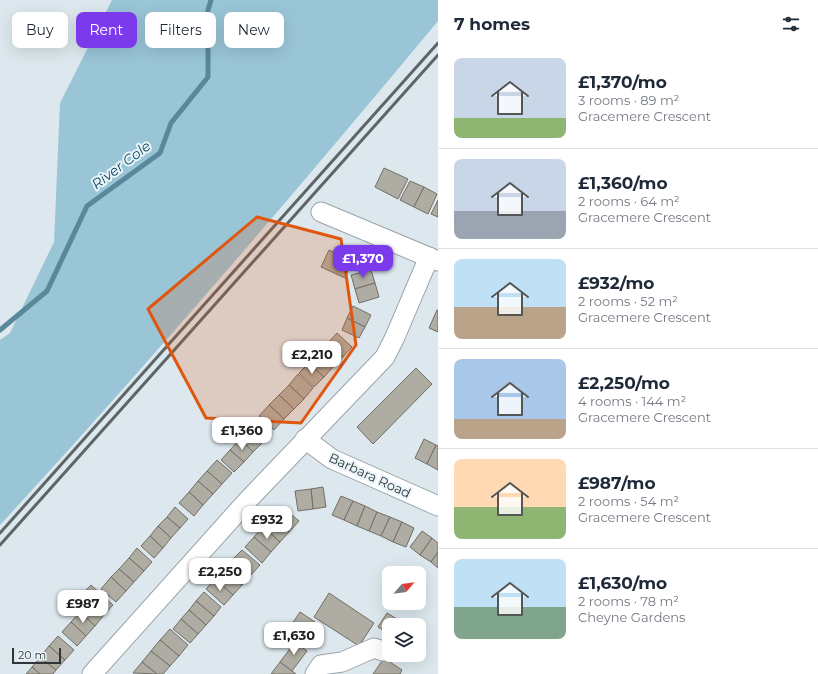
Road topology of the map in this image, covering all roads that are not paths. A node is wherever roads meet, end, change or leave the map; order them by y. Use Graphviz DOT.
graph roads {
  1 [pos="321,212"];
  2 [pos="433,259"];
  3 [pos="305,439"];
  4 [pos="438,506"];
  5 [pos="382,651"];
  6 [pos="92,674"];
  7 [pos="315,674"];
  1 -- 2 [label="street"];
  2 -- 3 [label="street"];
  3 -- 4 [label="street, Barbara Road"];
  3 -- 6 [label="street"];
  5 -- 7 [label="street"];
}
